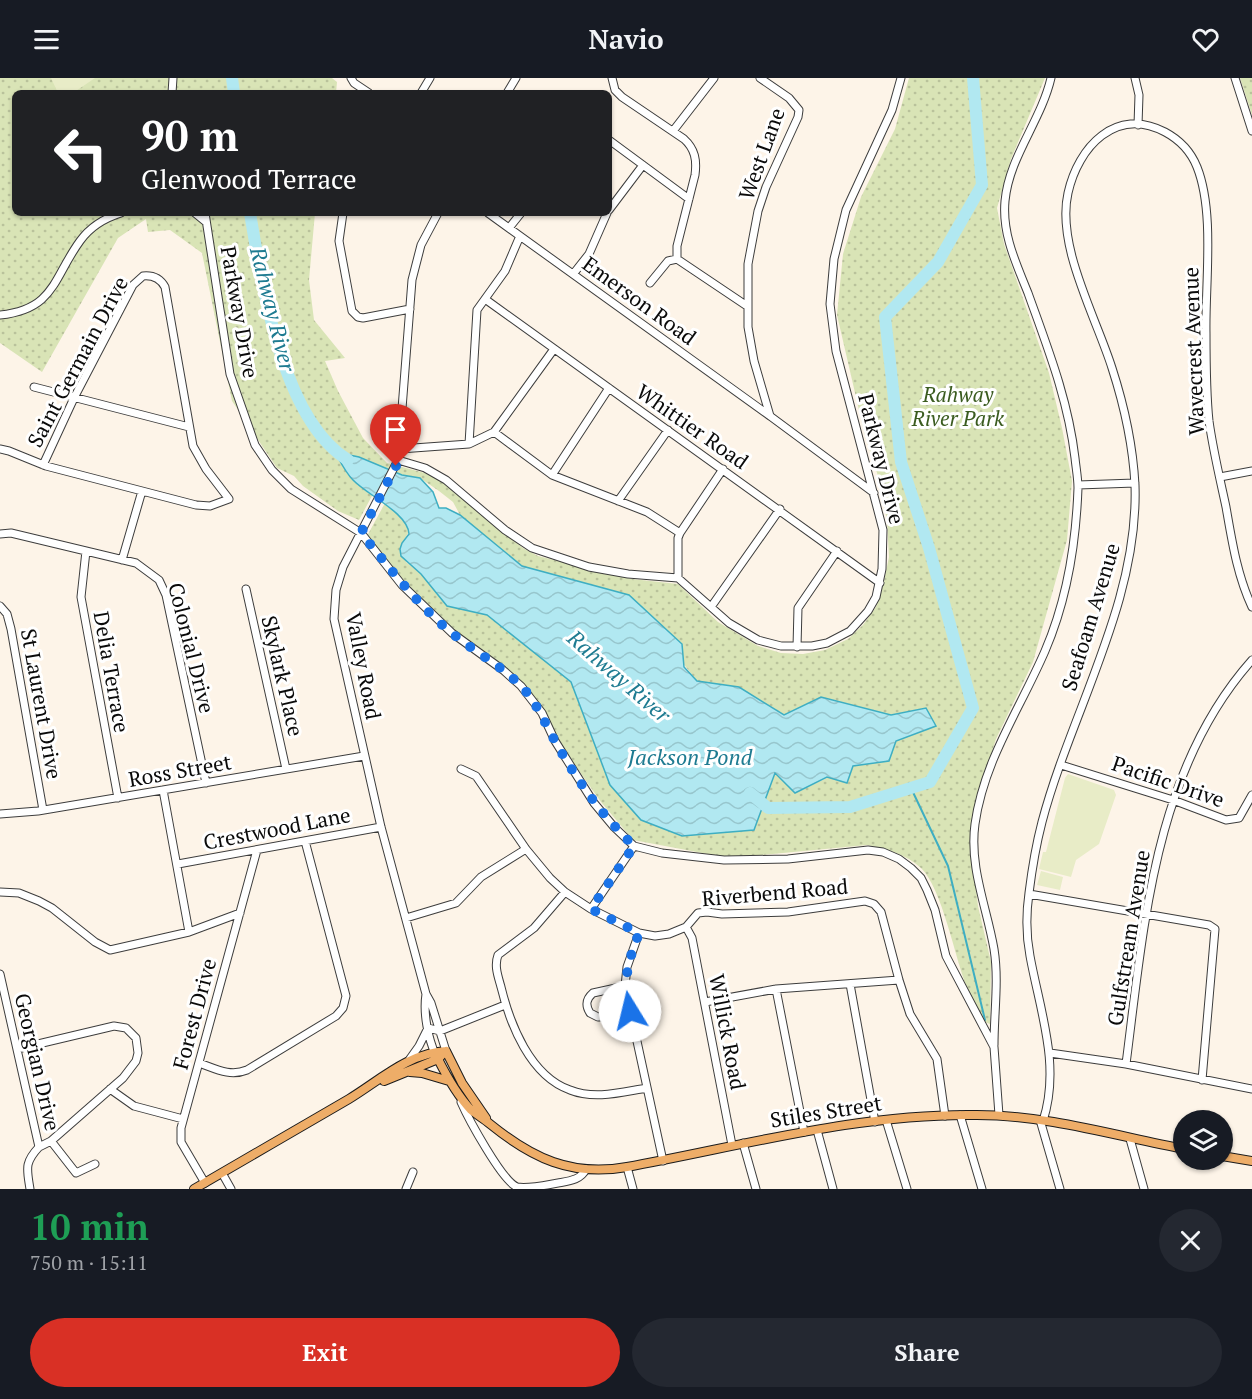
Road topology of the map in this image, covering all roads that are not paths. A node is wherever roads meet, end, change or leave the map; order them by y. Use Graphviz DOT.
graph roads {
  1 [pos="351,78"];
  2 [pos="612,78"];
  3 [pos="714,78"];
  4 [pos="901,78"];
  5 [pos="1051,78"];
  6 [pos="1135,78"];
  7 [pos="1235,78"];
  8 [pos="763,79"];
  9 [pos="364,90"];
  10 [pos="1138,125"];
  11 [pos="673,131"];
  12 [pos="1252,131"];
  13 [pos="612,142"];
  14 [pos="643,165"];
  15 [pos="689,199"];
  16 [pos="612,207"];
  17 [pos="111,216"];
  18 [pos="199,216"];
  19 [pos="205,216"];
  20 [pos="343,216"];
  21 [pos="433,216"];
  22 [pos="492,216"];
  23 [pos="519,216"];
  24 [pos="606,216"];
  25 [pos="206,222"];
  26 [pos="509,228"];
  27 [pos="520,236"];
  28 [pos="677,259"];
  29 [pos="574,273"];
  30 [pos="650,283"];
  31 [pos="485,299"];
  32 [pos="747,306"];
  33 [pos="410,309"];
  34 [pos="0,315"];
  35 [pos="554,349"];
  36 [pos="34,387"];
  37 [pos="609,388"];
  38 [pos="74,398"];
  39 [pos="770,416"];
  40 [pos="189,427"];
  41 [pos="668,430"];
  42 [pos="494,432"];
  43 [pos="469,444"];
  44 [pos="0,449"];
  45 [pos="400,449"];
  46 [pos="397,463"];
  47 [pos="43,465"];
  48 [pos="723,469"];
  49 [pos="1252,471"];
  50 [pos="552,475"];
  51 [pos="1220,477"];
  52 [pos="1135,483"];
  53 [pos="1078,485"];
  54 [pos="142,491"];
  55 [pos="874,493"];
  56 [pos="618,501"];
  57 [pos="780,509"];
  58 [pos="361,533"];
  59 [pos="680,533"];
  60 [pos="0,534"];
  61 [pos="86,551"];
  62 [pos="837,551"];
  63 [pos="122,560"];
  64 [pos="678,578"];
  65 [pos="880,583"];
  66 [pos="246,589"];
  67 [pos="0,606"];
  68 [pos="711,606"];
  69 [pos="1252,607"];
  70 [pos="797,647"];
  71 [pos="1252,660"];
  72 [pos="364,756"];
  73 [pos="1061,765"];
  74 [pos="286,770"];
  75 [pos="461,770"];
  76 [pos="206,783"];
  77 [pos="163,790"];
  78 [pos="1252,795"];
  79 [pos="118,798"];
  80 [pos="1173,800"];
  81 [pos="43,810"];
  82 [pos="0,814"];
  83 [pos="381,826"];
  84 [pos="305,841"];
  85 [pos="634,846"];
  86 [pos="526,849"];
  87 [pos="257,850"];
  88 [pos="178,864"];
  89 [pos="0,892"];
  90 [pos="565,892"];
  91 [pos="1029,894"];
  92 [pos="591,909"];
  93 [pos="240,913"];
  94 [pos="1146,913"];
  95 [pos="406,918"];
  96 [pos="686,927"];
  97 [pos="189,932"];
  98 [pos="639,933"];
  99 [pos="0,974"];
  100 [pos="898,980"];
  101 [pos="850,984"];
  102 [pos="625,986"];
  103 [pos="776,989"];
  104 [pos="426,994"];
  105 [pos="705,1002"];
  106 [pos="505,1005"];
  107 [pos="630,1011"];
  108 [pos="428,1028"];
  109 [pos="440,1031"];
  110 [pos="994,1047"];
  111 [pos="17,1049"];
  112 [pos="446,1051"];
  113 [pos="1050,1053"];
  114 [pos="436,1056"];
  115 [pos="408,1061"];
  116 [pos="199,1063"];
  117 [pos="1126,1064"];
  118 [pos="406,1072"];
  119 [pos="1202,1080"];
  120 [pos="449,1082"];
  121 [pos="647,1088"];
  122 [pos="110,1089"];
  123 [pos="1252,1089"];
  124 [pos="362,1091"];
  125 [pos="458,1094"];
  126 [pos="960,1115"];
  127 [pos="999,1115"];
  128 [pos="945,1116"];
  129 [pos="183,1119"];
  130 [pos="886,1120"];
  131 [pos="487,1121"];
  132 [pos="1042,1121"];
  133 [pos="875,1122"];
  134 [pos="817,1130"];
  135 [pos="804,1132"];
  136 [pos="1130,1139"];
  137 [pos="51,1141"];
  138 [pos="742,1143"];
  139 [pos="732,1145"];
  140 [pos="39,1147"];
  141 [pos="1173,1147"];
  142 [pos="1233,1158"];
  143 [pos="663,1161"];
  144 [pos="1252,1161"];
  145 [pos="95,1164"];
  146 [pos="627,1167"];
  147 [pos="586,1169"];
  148 [pos="413,1172"];
  149 [pos="222,1173"];
  150 [pos="205,1183"];
  151 [pos="30,1189"];
  152 [pos="194,1189"];
  153 [pos="231,1189"];
  154 [pos="406,1189"];
  155 [pos="633,1189"];
  156 [pos="756,1189"];
  157 [pos="833,1189"];
  158 [pos="907,1189"];
  159 [pos="982,1189"];
  160 [pos="1060,1189"];
  161 [pos="1144,1189"];
  1 -- 9 [label="street"];
  2 -- 11 [label="street"];
  3 -- 11 [label="street"];
  4 -- 55 [label="street, Parkway Drive"];
  5 -- 53 [label="street"];
  6 -- 10 [label="street"];
  7 -- 12 [label="street"];
  8 -- 32 [label="street, West Lane"];
  10 -- 51 [label="street, Wavecrest Avenue"];
  10 -- 52 [label="street, Seafoam Avenue"];
  11 -- 15 [label="street"];
  13 -- 14 [label="street"];
  14 -- 15 [label="street"];
  14 -- 16 [label="street"];
  15 -- 28 [label="street"];
  17 -- 34 [label="street"];
  18 -- 25 [label="street, Parkway Drive"];
  19 -- 25 [label="street, Parkway Drive"];
  20 -- 33 [label="street"];
  21 -- 33 [label="street, Valley Road"];
  22 -- 26 [label="street, Emerson Road"];
  23 -- 26 [label="street"];
  24 -- 29 [label="street"];
  25 -- 58 [label="street, Parkway Drive"];
  26 -- 27 [label="street, Emerson Road"];
  27 -- 29 [label="street, Emerson Road"];
  27 -- 31 [label="street"];
  28 -- 30 [label="street"];
  28 -- 32 [label="street"];
  29 -- 39 [label="street, Emerson Road"];
  31 -- 35 [label="street, Whittier Road"];
  31 -- 43 [label="street"];
  32 -- 39 [label="street, West Lane"];
  33 -- 45 [label="street, Valley Road"];
  35 -- 37 [label="street, Whittier Road"];
  35 -- 42 [label="street"];
  36 -- 38 [label="street"];
  37 -- 41 [label="street, Whittier Road"];
  37 -- 50 [label="street"];
  38 -- 40 [label="street"];
  38 -- 40 [label="street, Saint Germain Drive"];
  38 -- 47 [label="street, Saint Germain Drive"];
  39 -- 55 [label="street"];
  40 -- 54 [label="street, Saint Germain Drive"];
  41 -- 48 [label="street, Whittier Road"];
  41 -- 56 [label="street"];
  42 -- 43 [label="street"];
  42 -- 50 [label="street"];
  43 -- 45 [label="street"];
  44 -- 47 [label="street"];
  45 -- 46 [label="street, Valley Road"];
  46 -- 58 [label="street, Valley Road"];
  46 -- 64 [label="street"];
  47 -- 54 [label="street"];
  48 -- 57 [label="street, Whittier Road"];
  48 -- 59 [label="street"];
  49 -- 51 [label="street"];
  50 -- 56 [label="street"];
  51 -- 69 [label="street, Wavecrest Avenue"];
  52 -- 53 [label="street"];
  52 -- 73 [label="street, Seafoam Avenue"];
  53 -- 110 [label="street"];
  54 -- 63 [label="street"];
  55 -- 65 [label="street, Parkway Drive"];
  56 -- 59 [label="street"];
  57 -- 62 [label="street, Whittier Road"];
  57 -- 68 [label="street"];
  58 -- 72 [label="street, Valley Road"];
  58 -- 85 [label="street, Parkway Drive"];
  59 -- 64 [label="street"];
  60 -- 61 [label="street, Colonial Drive"];
  61 -- 63 [label="street, Colonial Drive"];
  61 -- 79 [label="street, Delia Terrace"];
  62 -- 65 [label="street, Whittier Road"];
  62 -- 70 [label="street"];
  63 -- 76 [label="street, Colonial Drive"];
  64 -- 68 [label="street, Parkway Drive"];
  65 -- 70 [label="street, Parkway Drive"];
  66 -- 74 [label="street, Skylark Place"];
  67 -- 81 [label="street, St Laurent Drive"];
  68 -- 70 [label="street, Parkway Drive"];
  71 -- 80 [label="street, Gulfstream Avenue"];
  72 -- 74 [label="street, Ross Street"];
  72 -- 83 [label="street, Valley Road"];
  73 -- 80 [label="street, Pacific Drive"];
  73 -- 91 [label="street, Seafoam Avenue"];
  74 -- 76 [label="street, Ross Street"];
  75 -- 86 [label="street"];
  76 -- 77 [label="street, Ross Street"];
  77 -- 79 [label="street, Ross Street"];
  77 -- 88 [label="street"];
  78 -- 80 [label="street, Pacific Drive"];
  79 -- 81 [label="street, Ross Street"];
  80 -- 94 [label="street, Gulfstream Avenue"];
  81 -- 82 [label="street, Ross Street"];
  83 -- 84 [label="street, Crestwood Lane"];
  83 -- 95 [label="street, Valley Road"];
  84 -- 87 [label="street, Crestwood Lane"];
  84 -- 116 [label="street"];
  85 -- 92 [label="street"];
  85 -- 110 [label="street"];
  86 -- 90 [label="street"];
  86 -- 95 [label="street"];
  87 -- 88 [label="street, Crestwood Lane"];
  87 -- 93 [label="street, Forest Drive"];
  88 -- 97 [label="street"];
  89 -- 97 [label="street"];
  90 -- 92 [label="street"];
  90 -- 106 [label="street"];
  91 -- 94 [label="street"];
  91 -- 113 [label="street, Seafoam Avenue"];
  92 -- 98 [label="street"];
  93 -- 97 [label="street"];
  93 -- 116 [label="street, Forest Drive"];
  94 -- 117 [label="street, Gulfstream Avenue"];
  94 -- 119 [label="street"];
  95 -- 104 [label="street, Valley Road"];
  96 -- 98 [label="street, Riverbend Road"];
  96 -- 100 [label="street, Riverbend Road"];
  96 -- 105 [label="street, Willick Road"];
  98 -- 102 [label="street"];
  99 -- 111 [label="street, Georgian Drive"];
  100 -- 101 [label="street"];
  100 -- 128 [label="street, Riverbend Road"];
  101 -- 103 [label="street"];
  101 -- 133 [label="street"];
  102 -- 107 [label="street"];
  102 -- 107 [label="street"];
  103 -- 105 [label="street"];
  103 -- 135 [label="street"];
  104 -- 108 [label="street, Valley Road"];
  104 -- 109 [label="street, Valley Road"];
  105 -- 139 [label="street, Willick Road"];
  106 -- 109 [label="street"];
  106 -- 121 [label="street"];
  107 -- 121 [label="street"];
  108 -- 109 [label="street"];
  108 -- 114 [label="street, Valley Road"];
  108 -- 115 [label="street"];
  109 -- 112 [label="street, Valley Road"];
  110 -- 127 [label="street"];
  111 -- 122 [label="street"];
  111 -- 140 [label="street, Georgian Drive"];
  112 -- 114 [label="main road"];
  112 -- 131 [label="main road, Stiles Street"];
  113 -- 117 [label="street"];
  113 -- 132 [label="street, Seafoam Avenue"];
  114 -- 115 [label="main road"];
  114 -- 118 [label="main road"];
  114 -- 120 [label="main road, Stiles Street"];
  115 -- 124 [label="main road"];
  116 -- 129 [label="street, Forest Drive"];
  117 -- 119 [label="street"];
  118 -- 120 [label="main road"];
  118 -- 124 [label="main road"];
  119 -- 123 [label="street"];
  120 -- 125 [label="main road, Stiles Street"];
  121 -- 143 [label="street"];
  122 -- 129 [label="street"];
  122 -- 137 [label="street"];
  124 -- 149 [label="main road"];
  125 -- 131 [label="main road, Stiles Street"];
  125 -- 147 [label="street"];
  126 -- 127 [label="main road, Stiles Street"];
  126 -- 128 [label="main road, Stiles Street"];
  126 -- 159 [label="street"];
  127 -- 132 [label="main road, Stiles Street"];
  128 -- 130 [label="main road, Stiles Street"];
  129 -- 150 [label="street, Forest Drive"];
  130 -- 133 [label="main road, Stiles Street"];
  130 -- 158 [label="street"];
  131 -- 147 [label="main road, Stiles Street"];
  132 -- 136 [label="main road, Stiles Street"];
  132 -- 160 [label="street"];
  133 -- 134 [label="main road, Stiles Street"];
  134 -- 135 [label="main road, Stiles Street"];
  134 -- 157 [label="street"];
  135 -- 138 [label="main road, Stiles Street"];
  136 -- 141 [label="main road, Stiles Street"];
  136 -- 161 [label="street"];
  137 -- 140 [label="street"];
  137 -- 145 [label="street"];
  138 -- 139 [label="main road, Stiles Street"];
  138 -- 156 [label="street"];
  139 -- 143 [label="main road, Stiles Street"];
  140 -- 151 [label="street, Georgian Drive"];
  142 -- 144 [label="main road"];
  143 -- 146 [label="main road, Stiles Street"];
  146 -- 147 [label="main road, Stiles Street"];
  146 -- 155 [label="street"];
  148 -- 154 [label="street"];
  149 -- 150 [label="main road"];
  149 -- 153 [label="street"];
  150 -- 152 [label="main road"];
}
